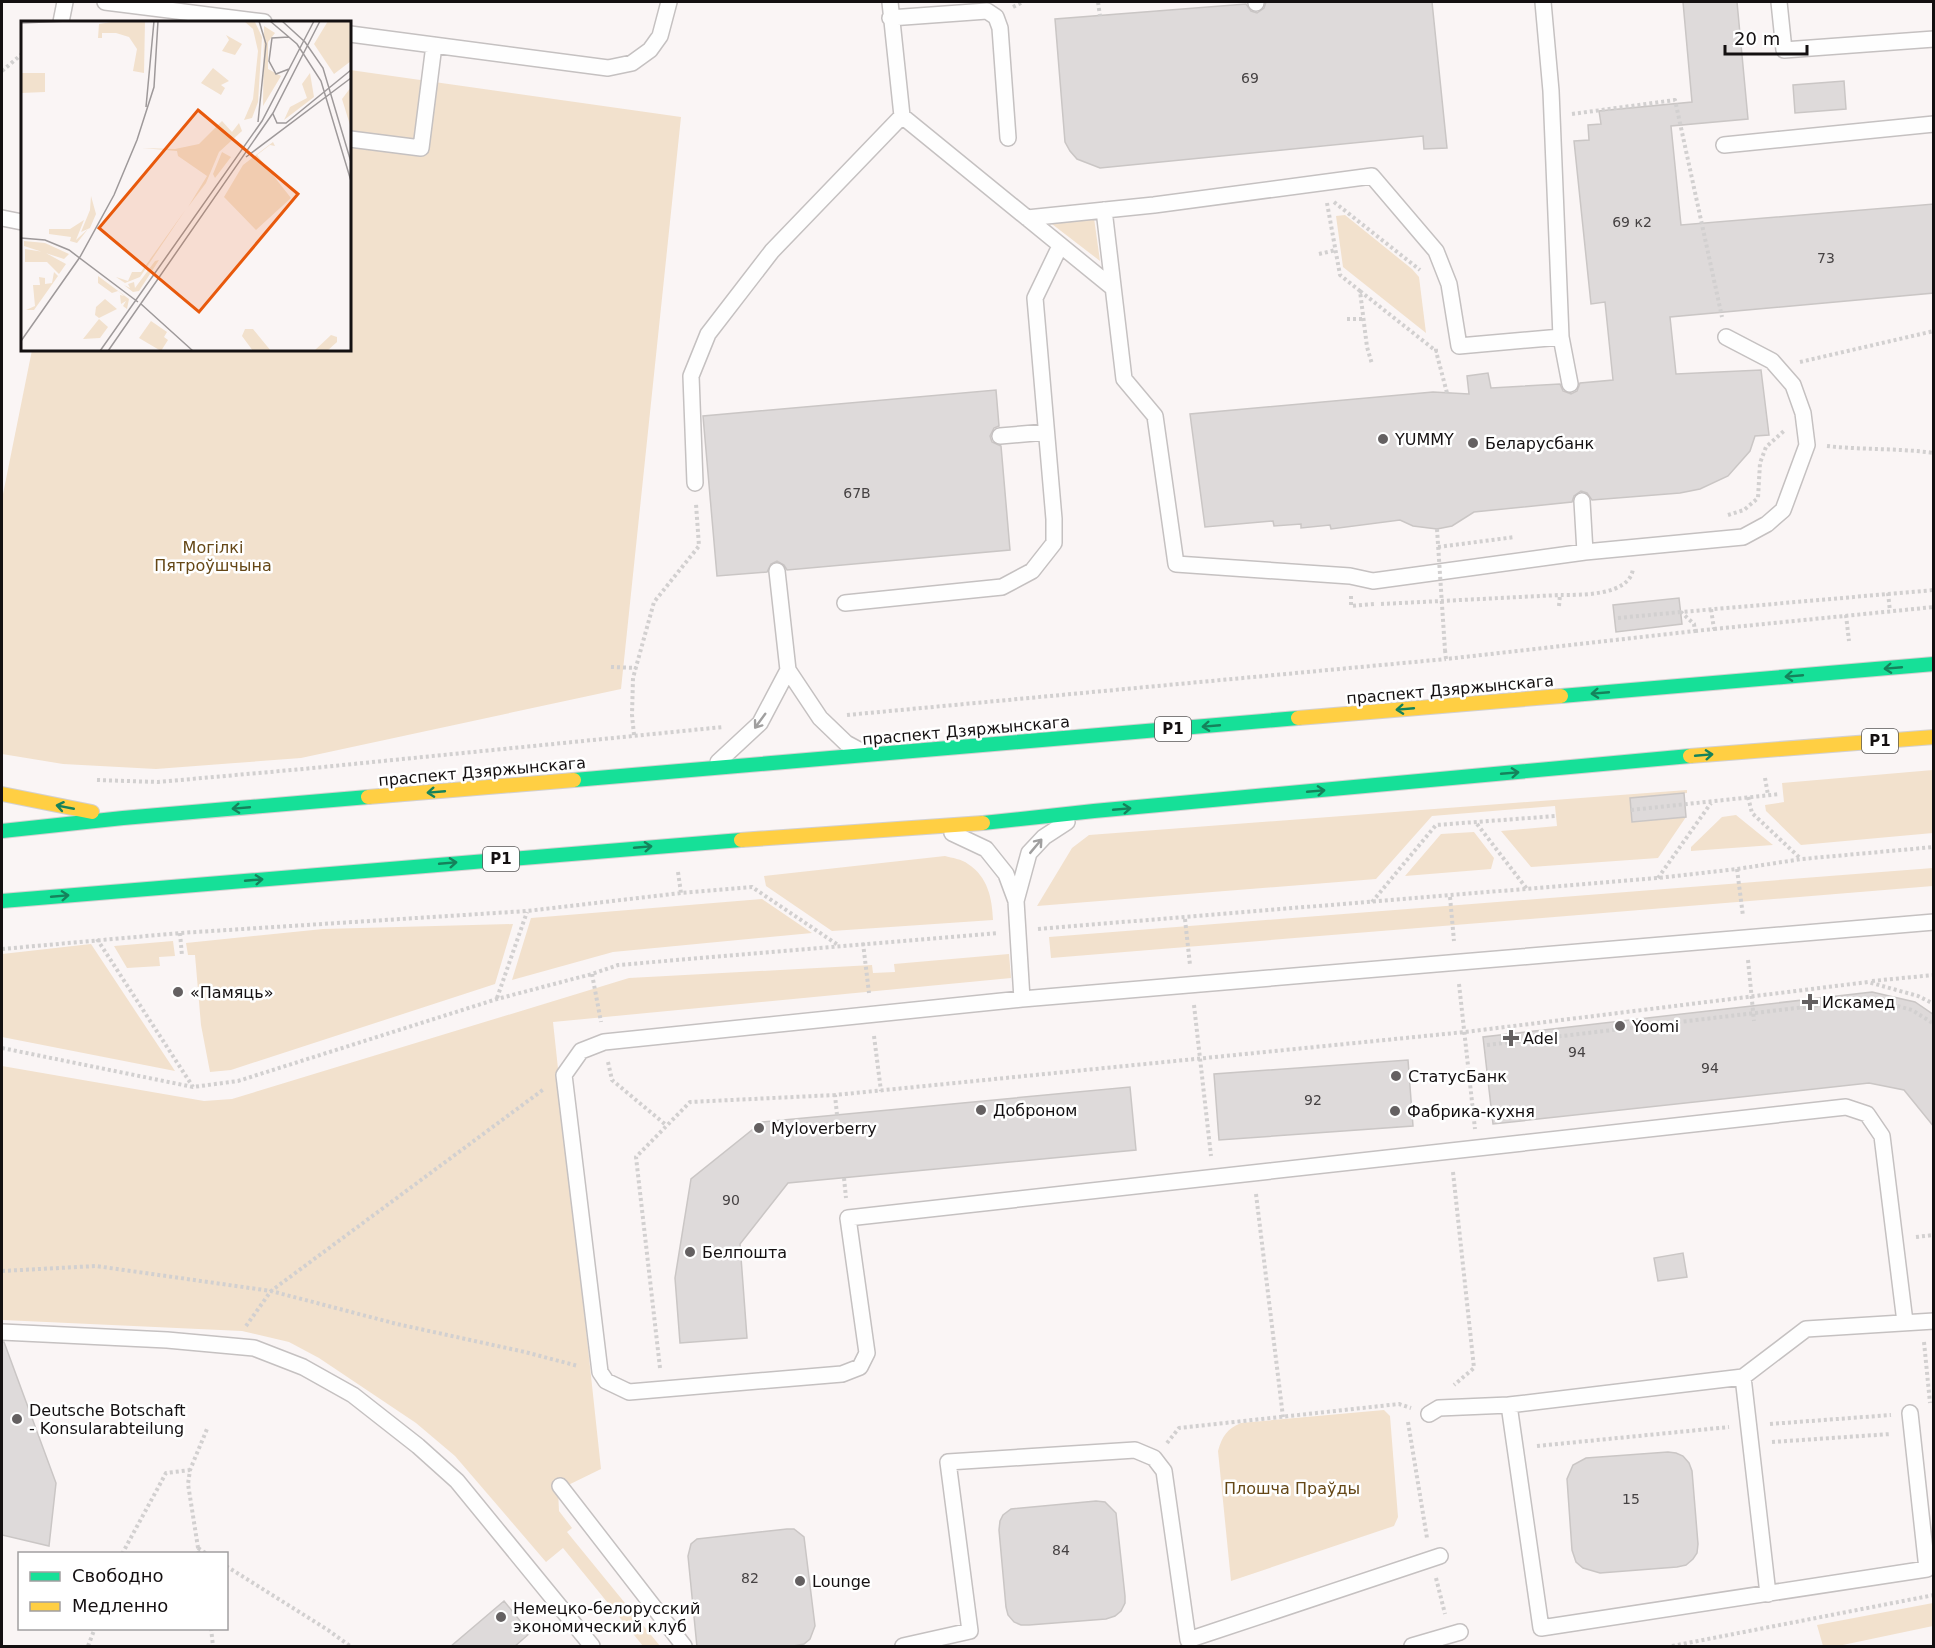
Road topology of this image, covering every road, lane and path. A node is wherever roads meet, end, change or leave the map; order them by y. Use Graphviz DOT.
graph roads {
  1 [pos="65,2"];
  2 [pos="105,2"];
  3 [pos="669,2"];
  4 [pos="890,2"];
  5 [pos="1098,2"];
  6 [pos="1543,2"];
  7 [pos="1779,2"];
  8 [pos="215,9"];
  9 [pos="1100,15"];
  10 [pos="890,18"];
  11 [pos="62,21"];
  12 [pos="260,21"];
  13 [pos="351,34"];
  14 [pos="1934,39"];
  15 [pos="434,45"];
  16 [pos="21,55"];
  17 [pos="2,71"];
  18 [pos="1563,115"];
  19 [pos="902,116"];
  20 [pos="1934,124"];
  21 [pos="351,138"];
  22 [pos="1008,138"];
  23 [pos="1724,145"];
  24 [pos="1326,196"];
  25 [pos="1104,210"];
  26 [pos="1329,214"];
  27 [pos="2,218"];
  28 [pos="1027,218"];
  29 [pos="21,222"];
  30 [pos="1060,246"];
  31 [pos="1336,250"];
  32 [pos="1319,254"];
  33 [pos="1428,277"];
  34 [pos="1113,288"];
  35 [pos="1360,291"];
  36 [pos="1347,319"];
  37 [pos="1363,319"];
  38 [pos="1934,332"];
  39 [pos="1561,337"];
  40 [pos="1726,337"];
  41 [pos="1800,361"];
  42 [pos="1372,364"];
  43 [pos="1570,384"];
  44 [pos="1447,393"];
  45 [pos="1803,413"];
  46 [pos="1046,432"];
  47 [pos="1000,436"];
  48 [pos="1807,444"];
  49 [pos="1934,453"];
  50 [pos="695,483"];
  51 [pos="1582,501"];
  52 [pos="1727,515"];
  53 [pos="1437,529"];
  54 [pos="1634,548"];
  55 [pos="1585,552"];
  56 [pos="777,571"];
  57 [pos="1350,576"];
  58 [pos="1934,590"];
  59 [pos="1888,593"];
  60 [pos="1560,595"];
  61 [pos="845,603"];
  62 [pos="1560,606"];
  63 [pos="1934,607"];
  64 [pos="1711,609"];
  65 [pos="1890,611"];
  66 [pos="1681,612"];
  67 [pos="1618,618"];
  68 [pos="1714,629"];
  69 [pos="1695,631"];
  70 [pos="1934,664"];
  71 [pos="611,667"];
  72 [pos="636,668"];
  73 [pos="788,670"];
  74 [pos="634,735"];
  75 [pos="1934,736"];
  76 [pos="866,755"];
  77 [pos="710,768"];
  78 [pos="2,794"];
  79 [pos="1780,794"];
  80 [pos="1748,797"];
  81 [pos="1711,802"];
  82 [pos="1631,810"];
  83 [pos="1094,811"];
  84 [pos="1556,816"];
  85 [pos="123,818"];
  86 [pos="1476,824"];
  87 [pos="925,828"];
  88 [pos="2,831"];
  89 [pos="1934,847"];
  90 [pos="1802,859"];
  91 [pos="1658,878"];
  92 [pos="1527,889"];
  93 [pos="1450,897"];
  94 [pos="1016,901"];
  95 [pos="2,902"];
  96 [pos="1372,902"];
  97 [pos="528,911"];
  98 [pos="1185,918"];
  99 [pos="1934,922"];
  100 [pos="1018,931"];
  101 [pos="180,933"];
  102 [pos="97,939"];
  103 [pos="838,945"];
  104 [pos="2,949"];
  105 [pos="182,956"];
  106 [pos="1457,962"];
  107 [pos="592,974"];
  108 [pos="1934,975"];
  109 [pos="1868,982"];
  110 [pos="1193,985"];
  111 [pos="497,999"];
  112 [pos="1022,999"];
  113 [pos="1934,1002"];
  114 [pos="1934,1024"];
  115 [pos="1465,1032"];
  116 [pos="604,1042"];
  117 [pos="1487,1044"];
  118 [pos="2,1048"];
  119 [pos="1199,1059"];
  120 [pos="564,1075"];
  121 [pos="193,1087"];
  122 [pos="835,1095"];
  123 [pos="837,1115"];
  124 [pos="666,1125"];
  125 [pos="1476,1147"];
  126 [pos="1254,1173"];
  127 [pos="1214,1177"];
  128 [pos="2,1272"];
  129 [pos="271,1291"];
  130 [pos="1934,1321"];
  131 [pos="1905,1322"];
  132 [pos="2,1332"];
  133 [pos="233,1346"];
  134 [pos="600,1372"];
  135 [pos="1743,1377"];
  136 [pos="662,1389"];
  137 [pos="1509,1405"];
  138 [pos="1910,1413"];
  139 [pos="1429,1414"];
  140 [pos="1283,1417"];
  141 [pos="1748,1426"];
  142 [pos="207,1429"];
  143 [pos="1912,1432"];
  144 [pos="1750,1443"];
  145 [pos="1515,1448"];
  146 [pos="1154,1458"];
  147 [pos="190,1470"];
  148 [pos="560,1486"];
  149 [pos="199,1551"];
  150 [pos="123,1552"];
  151 [pos="1440,1556"];
  152 [pos="228,1567"];
  153 [pos="1768,1594"];
  154 [pos="1934,1595"];
  155 [pos="95,1630"];
  156 [pos="211,1630"];
  157 [pos="1460,1632"];
  158 [pos="88,1647"];
  159 [pos="213,1647"];
  160 [pos="350,1647"];
  161 [pos="592,1647"];
  162 [pos="684,1647"];
  163 [pos="903,1647"];
  164 [pos="1412,1647"];
  165 [pos="1672,1647"];
  1 -- 11 [label="lane"];
  2 -- 8 [label="lane"];
  3 -- 15 [label="lane"];
  4 -- 10 [label="lane"];
  5 -- 9 [label="path"];
  6 -- 39 [label="lane"];
  7 -- 14 [label="lane"];
  8 -- 12 [label="lane"];
  10 -- 19 [label="lane"];
  10 -- 22 [label="lane"];
  13 -- 15 [label="lane"];
  15 -- 21 [label="lane"];
  16 -- 17 [label="path"];
  18 -- 40 [label="path"];
  19 -- 28 [label="lane"];
  19 -- 50 [label="lane"];
  20 -- 23 [label="lane"];
  24 -- 33 [label="path"];
  25 -- 28 [label="lane"];
  25 -- 34 [label="lane"];
  25 -- 39 [label="lane"];
  26 -- 31 [label="path"];
  27 -- 29 [label="lane"];
  28 -- 30 [label="lane"];
  30 -- 34 [label="lane"];
  30 -- 46 [label="lane"];
  31 -- 32 [label="path"];
  31 -- 35 [label="path"];
  34 -- 57 [label="lane"];
  35 -- 37 [label="path"];
  35 -- 44 [label="path"];
  36 -- 37 [label="path"];
  37 -- 42 [label="path"];
  38 -- 41 [label="path"];
  39 -- 43 [label="lane"];
  40 -- 45 [label="lane"];
  45 -- 48 [label="lane"];
  45 -- 52 [label="path"];
  46 -- 47 [label="lane"];
  46 -- 61 [label="lane"];
  48 -- 49 [label="path"];
  48 -- 54 [label="lane"];
  50 -- 72 [label="path"];
  51 -- 55 [label="lane"];
  53 -- 69 [label="path, bridge"];
  54 -- 55 [label="lane"];
  54 -- 60 [label="path"];
  55 -- 57 [label="lane"];
  56 -- 73 [label="lane"];
  57 -- 60 [label="path"];
  58 -- 59 [label="path"];
  59 -- 64 [label="path"];
  59 -- 65 [label="path"];
  60 -- 62 [label="path"];
  63 -- 65 [label="path"];
  64 -- 66 [label="path"];
  64 -- 68 [label="path"];
  65 -- 68 [label="path"];
  66 -- 67 [label="path"];
  66 -- 69 [label="path"];
  68 -- 69 [label="path"];
  70 -- 76 [label="main road, праспект Дзяржынскага / Р1, one-way"];
  71 -- 72 [label="path"];
  72 -- 74 [label="path"];
  73 -- 76 [label="lane"];
  73 -- 77 [label="lane, one-way"];
  83 -- 75 [label="main road, Р1, one-way"];
  76 -- 77 [label="main road, праспект Дзяржынскага / Р1"];
  77 -- 85 [label="main road, праспект Дзяржынскага / Р1, one-way"];
  85 -- 78 [label="main road, Р1, one-way"];
  79 -- 80 [label="path"];
  80 -- 81 [label="path"];
  80 -- 90 [label="path"];
  81 -- 82 [label="path"];
  81 -- 91 [label="path"];
  83 -- 87 [label="main road, Р1"];
  94 -- 83 [label="lane, one-way"];
  84 -- 86 [label="path"];
  85 -- 88 [label="main road, праспект Дзяржынскага"];
  86 -- 92 [label="path"];
  86 -- 96 [label="path"];
  87 -- 94 [label="lane"];
  95 -- 87 [label="main road, Р1, one-way"];
  89 -- 90 [label="path"];
  90 -- 91 [label="path"];
  91 -- 92 [label="path"];
  92 -- 93 [label="path"];
  93 -- 96 [label="path"];
  93 -- 106 [label="path"];
  94 -- 100 [label="lane"];
  96 -- 98 [label="path"];
  97 -- 101 [label="path"];
  97 -- 103 [label="path"];
  97 -- 111 [label="path"];
  98 -- 100 [label="path"];
  98 -- 110 [label="path"];
  99 -- 106 [label="lane"];
  100 -- 103 [label="path"];
  100 -- 112 [label="lane"];
  101 -- 102 [label="path"];
  101 -- 105 [label="path"];
  102 -- 104 [label="path"];
  102 -- 121 [label="path"];
  103 -- 107 [label="path"];
  106 -- 110 [label="lane"];
  106 -- 115 [label="path"];
  107 -- 111 [label="path"];
  107 -- 116 [label="path"];
  108 -- 109 [label="path"];
  109 -- 113 [label="path"];
  109 -- 115 [label="path"];
  110 -- 112 [label="lane"];
  110 -- 119 [label="path"];
  111 -- 121 [label="path"];
  112 -- 116 [label="lane"];
  114 -- 117 [label="path"];
  115 -- 119 [label="path"];
  115 -- 125 [label="path"];
  116 -- 120 [label="lane"];
  116 -- 124 [label="path"];
  118 -- 121 [label="path"];
  119 -- 122 [label="path"];
  119 -- 127 [label="path"];
  120 -- 129 [label="path"];
  120 -- 134 [label="lane"];
  122 -- 123 [label="path"];
  122 -- 124 [label="path"];
  124 -- 136 [label="path"];
  125 -- 126 [label="lane"];
  125 -- 131 [label="lane"];
  126 -- 127 [label="lane"];
  126 -- 140 [label="path"];
  127 -- 136 [label="lane"];
  128 -- 129 [label="path"];
  129 -- 133 [label="path"];
  129 -- 134 [label="path"];
  130 -- 131 [label="lane"];
  131 -- 135 [label="lane"];
  132 -- 133 [label="lane"];
  133 -- 161 [label="lane"];
  134 -- 136 [label="lane"];
  135 -- 137 [label="lane"];
  135 -- 141 [label="lane"];
  137 -- 139 [label="lane"];
  137 -- 145 [label="lane"];
  138 -- 141 [label="path"];
  138 -- 143 [label="lane"];
  139 -- 140 [label="path"];
  140 -- 146 [label="path"];
  141 -- 144 [label="lane"];
  141 -- 145 [label="path"];
  142 -- 147 [label="path"];
  143 -- 144 [label="path"];
  143 -- 153 [label="lane"];
  144 -- 153 [label="lane"];
  145 -- 153 [label="lane"];
  146 -- 151 [label="lane"];
  146 -- 163 [label="lane"];
  147 -- 149 [label="path"];
  147 -- 150 [label="path"];
  148 -- 162 [label="lane"];
  152 -- 160 [label="path"];
  154 -- 165 [label="path"];
  155 -- 158 [label="path"];
  156 -- 159 [label="path"];
  157 -- 164 [label="lane"];
}
